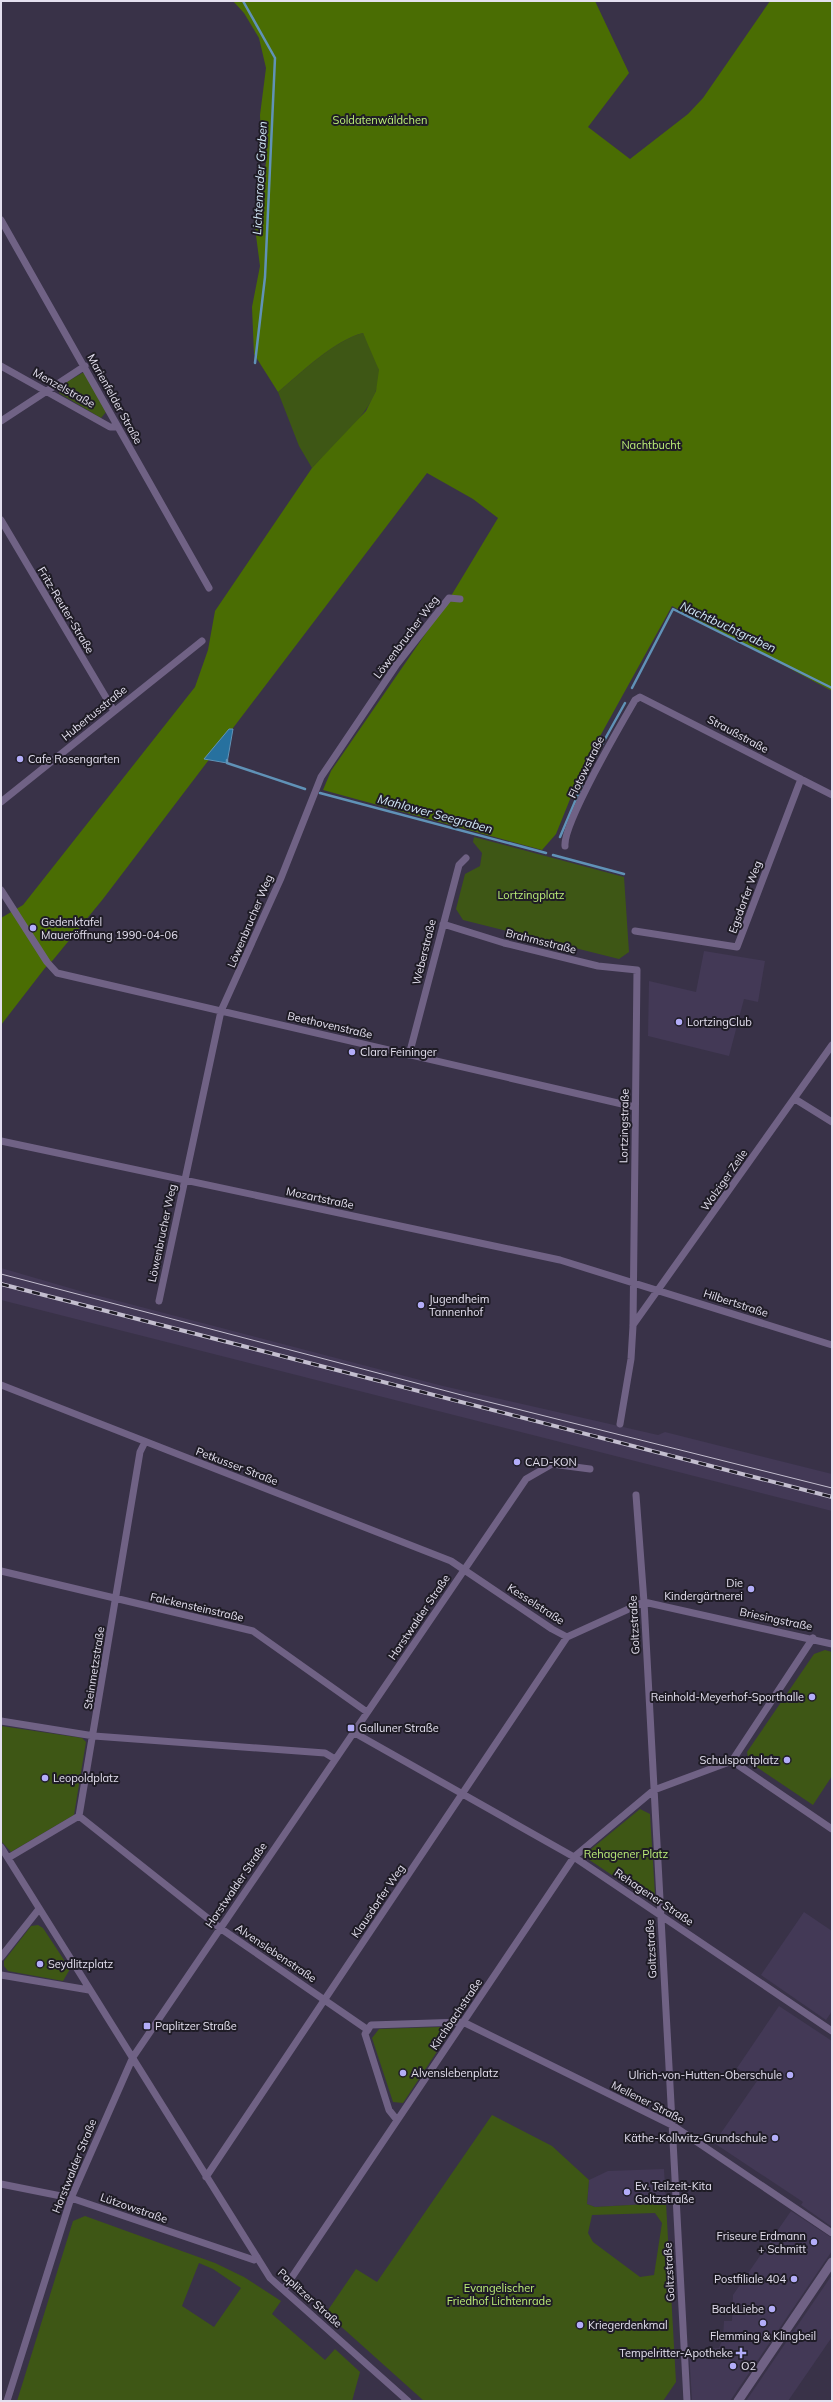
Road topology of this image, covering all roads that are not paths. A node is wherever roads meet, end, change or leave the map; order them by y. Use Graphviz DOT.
graph roads {
  1 [pos="1,220"];
  2 [pos="1,366"];
  3 [pos="85,366"];
  4 [pos="46,390"];
  5 [pos="1,421"];
  6 [pos="118,427"];
  7 [pos="1,520"];
  8 [pos="209,588"];
  9 [pos="460,599"];
  10 [pos="202,641"];
  11 [pos="635,700"];
  12 [pos="114,711"];
  13 [pos="801,779"];
  14 [pos="832,795"];
  15 [pos="1,802"];
  16 [pos="565,846"];
  17 [pos="466,858"];
  18 [pos="1,890"];
  19 [pos="443,924"];
  20 [pos="634,931"];
  21 [pos="637,970"];
  22 [pos="221,1011"];
  23 [pos="832,1045"];
  24 [pos="410,1055"];
  25 [pos="795,1099"];
  26 [pos="636,1107"];
  27 [pos="832,1122"];
  28 [pos="1,1141"];
  29 [pos="185,1180"];
  30 [pos="633,1283"];
  31 [pos="660,1290"];
  32 [pos="159,1302"];
  33 [pos="633,1326"];
  34 [pos="832,1345"];
  35 [pos="1,1385"];
  36 [pos="620,1424"];
  37 [pos="146,1442"];
  38 [pos="590,1469"];
  39 [pos="636,1495"];
  40 [pos="465,1569"];
  41 [pos="1,1571"];
  42 [pos="116,1599"];
  43 [pos="644,1602"];
  44 [pos="568,1637"];
  45 [pos="813,1638"];
  46 [pos="832,1644"];
  47 [pos="367,1712"];
  48 [pos="1,1721"];
  49 [pos="353,1732"];
  50 [pos="94,1736"];
  51 [pos="335,1759"];
  52 [pos="732,1761"];
  53 [pos="654,1790"];
  54 [pos="463,1794"];
  55 [pos="79,1816"];
  56 [pos="832,1829"];
  57 [pos="1,1847"];
  58 [pos="574,1857"];
  59 [pos="8,1858"];
  60 [pos="39,1909"];
  61 [pos="660,1914"];
  62 [pos="220,1928"];
  63 [pos="1,1957"];
  64 [pos="1,1974"];
  65 [pos="89,1990"];
  66 [pos="325,1999"];
  67 [pos="464,2022"];
  68 [pos="368,2030"];
  69 [pos="832,2031"];
  70 [pos="133,2057"];
  71 [pos="397,2120"];
  72 [pos="672,2125"];
  73 [pos="206,2176"];
  74 [pos="1,2184"];
  75 [pos="71,2198"];
  76 [pos="832,2233"];
  77 [pos="257,2257"];
  78 [pos="832,2262"];
  79 [pos="284,2289"];
  80 [pos="7,2401"];
  81 [pos="408,2401"];
  82 [pos="687,2401"];
  83 [pos="738,2401"];
  1 -- 3 [label="street, Marienfelder Straße"];
  2 -- 4 [label="street, Menzelstraße"];
  3 -- 4 [label="street"];
  3 -- 6 [label="street, Marienfelder Straße"];
  4 -- 5 [label="street"];
  4 -- 6 [label="street, Menzelstraße"];
  6 -- 8 [label="street, Marienfelder Straße"];
  7 -- 12 [label="street, Fritz-Reuter-Straße"];
  9 -- 22 [label="street, Löwenbrucher Weg"];
  10 -- 12 [label="street, Hubertusstraße"];
  11 -- 13 [label="street, Straußstraße"];
  11 -- 16 [label="street, Flotowstraße"];
  12 -- 15 [label="street, Hubertusstraße"];
  13 -- 14 [label="street, Straußstraße"];
  13 -- 20 [label="street, Egsdorfer Weg"];
  17 -- 19 [label="street, Weberstraße"];
  18 -- 22 [label="street, Beethovenstraße"];
  19 -- 21 [label="street, Brahmsstraße"];
  19 -- 24 [label="street, Weberstraße"];
  21 -- 26 [label="street, Lortzingstraße"];
  22 -- 24 [label="street, Beethovenstraße"];
  22 -- 29 [label="street, Löwenbrucher Weg"];
  23 -- 25 [label="street, Wolziger Zeile"];
  24 -- 26 [label="street, Beethovenstraße"];
  25 -- 27 [label="street"];
  25 -- 31 [label="street, Wolziger Zeile"];
  26 -- 30 [label="street, Lortzingstraße"];
  28 -- 29 [label="street, Mozartstraße"];
  29 -- 30 [label="street, Mozartstraße"];
  29 -- 32 [label="street, Löwenbrucher Weg"];
  30 -- 31 [label="street, Hilbertstraße"];
  30 -- 33 [label="street"];
  31 -- 33 [label="street, Wolziger Zeile"];
  31 -- 34 [label="street, Hilbertstraße"];
  33 -- 36 [label="street"];
  35 -- 37 [label="street, Petkusser Straße"];
  37 -- 40 [label="street, Petkusser Straße"];
  37 -- 42 [label="street, Steinmetzstraße"];
  38 -- 40 [label="street, Horstwalder Straße"];
  39 -- 43 [label="street, Goltzstraße"];
  40 -- 44 [label="street, Kesselstraße"];
  40 -- 47 [label="street, Horstwalder Straße"];
  41 -- 42 [label="street, Falckensteinstraße"];
  42 -- 47 [label="street, Falckensteinstraße"];
  42 -- 50 [label="street, Steinmetzstraße"];
  43 -- 44 [label="street, Kesselstraße"];
  43 -- 45 [label="street, Briesingstraße"];
  43 -- 53 [label="street, Goltzstraße"];
  44 -- 54 [label="street, Klausdorfer Weg"];
  45 -- 46 [label="street, Briesingstraße"];
  45 -- 52 [label="street"];
  47 -- 49 [label="street, Horstwalder Straße"];
  48 -- 50 [label="street"];
  49 -- 51 [label="street, Horstwalder Straße"];
  49 -- 54 [label="street, Rehagener Straße"];
  50 -- 51 [label="street"];
  50 -- 55 [label="street, Steinmetzstraße"];
  51 -- 62 [label="street, Horstwalder Straße"];
  52 -- 53 [label="street, Kirchbachstraße"];
  52 -- 56 [label="street"];
  53 -- 58 [label="street, Kirchbachstraße"];
  53 -- 61 [label="street, Goltzstraße"];
  54 -- 58 [label="street, Rehagener Straße"];
  54 -- 66 [label="street, Klausdorfer Weg"];
  55 -- 59 [label="street"];
  55 -- 62 [label="street, Alvenslebenstraße"];
  57 -- 59 [label="street, Paplitzer Straße"];
  58 -- 61 [label="street, Rehagener Straße"];
  58 -- 67 [label="street, Kirchbachstraße"];
  59 -- 60 [label="street, Paplitzer Straße"];
  60 -- 63 [label="street"];
  60 -- 65 [label="street, Paplitzer Straße"];
  61 -- 69 [label="street, Rehagener Straße"];
  61 -- 72 [label="street, Goltzstraße"];
  62 -- 66 [label="street, Alvenslebenstraße"];
  62 -- 70 [label="street, Horstwalder Straße"];
  64 -- 65 [label="street"];
  65 -- 70 [label="street, Paplitzer Straße"];
  66 -- 68 [label="street, Alvenslebenstraße"];
  66 -- 73 [label="street, Klausdorfer Weg"];
  67 -- 68 [label="street"];
  67 -- 71 [label="street, Kirchbachstraße"];
  67 -- 72 [label="street, Mellener Straße"];
  68 -- 71 [label="street"];
  70 -- 73 [label="street, Paplitzer Straße"];
  70 -- 75 [label="street, Horstwalder Straße"];
  71 -- 79 [label="street, Kirchbachstraße"];
  72 -- 76 [label="street, Mellener Straße"];
  72 -- 82 [label="street, Goltzstraße"];
  73 -- 77 [label="street, Paplitzer Straße"];
  74 -- 75 [label="street, Lützowstraße"];
  75 -- 77 [label="street, Lützowstraße"];
  75 -- 80 [label="street, Horstwalder Straße"];
  77 -- 79 [label="street, Paplitzer Straße"];
  78 -- 83 [label="street"];
  79 -- 81 [label="street, Paplitzer Straße"];
}
